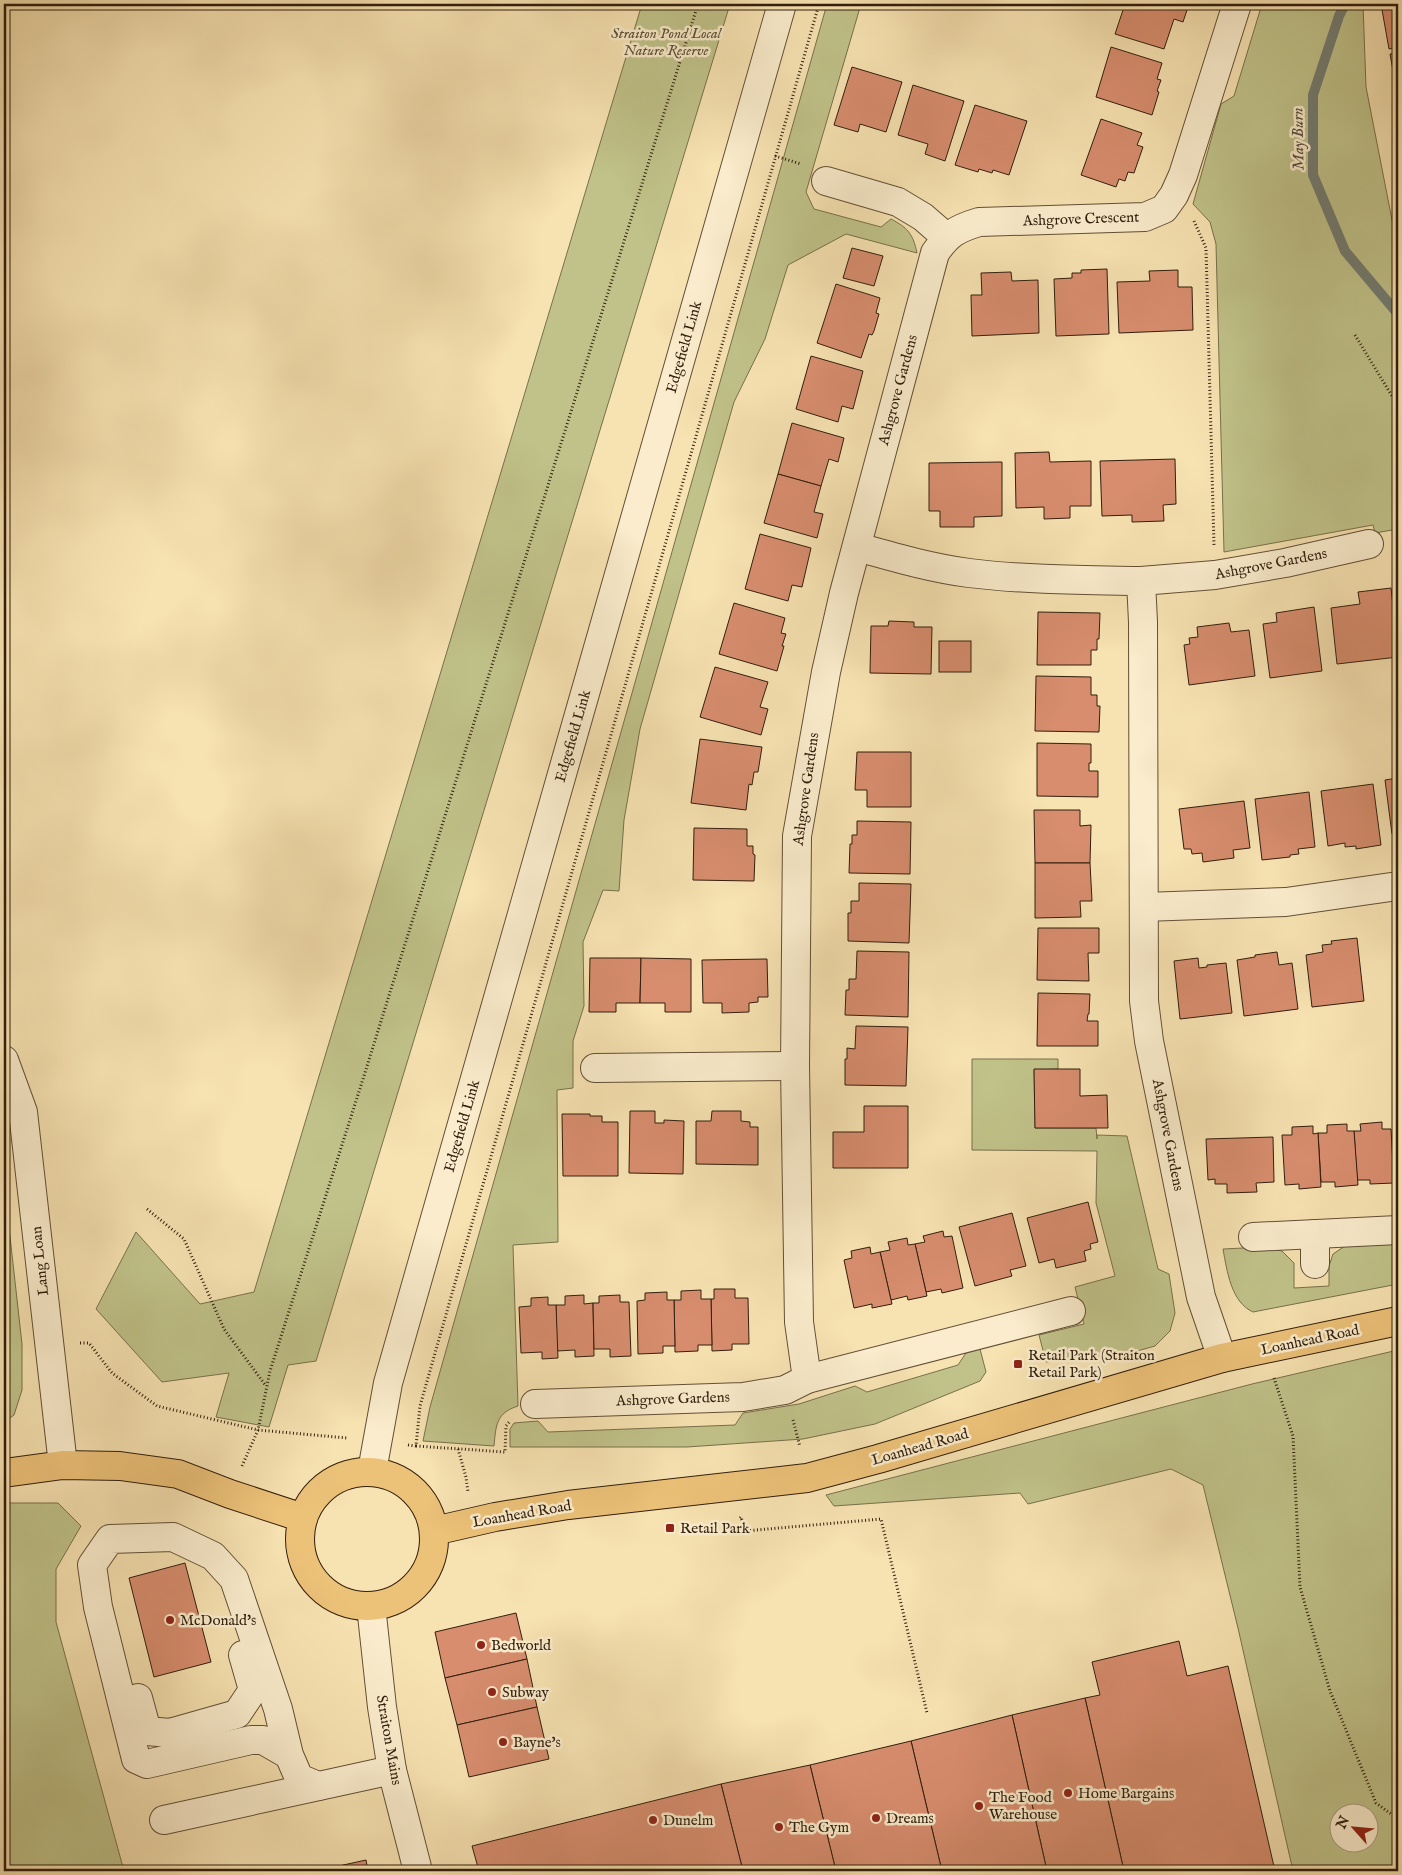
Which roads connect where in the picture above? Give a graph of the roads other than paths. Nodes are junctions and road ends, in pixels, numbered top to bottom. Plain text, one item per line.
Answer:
1 (782, 4) edge
2 (1237, 4) edge
3 (826, 181) dead end
4 (946, 237) junction
5 (1370, 544) dead end
6 (857, 547) junction
7 (1141, 581) junction
8 (1398, 886) edge
9 (1144, 907) junction
10 (4, 1060) edge
11 (795, 1066) junction
12 (595, 1068) dead end
13 (1398, 1230) edge
14 (1315, 1234) junction
15 (1252, 1237) dead end
16 (1315, 1264) dead end
17 (1071, 1311) dead end
18 (1398, 1322) edge
19 (1222, 1358) junction
20 (807, 1379) junction
21 (535, 1404) road end
22 (63, 1465) junction
23 (372, 1471) junction
24 (4, 1473) edge
25 (302, 1518) junction
26 (434, 1531) junction
27 (238, 1589) junction
28 (371, 1606) junction
29 (98, 1607) junction
30 (289, 1755) junction
31 (392, 1770) junction
32 (318, 1786) junction
33 (164, 1820) dead end
34 (418, 1871) edge

1 - 23 street, Edgefield Link
2 - 4 street, Ashgrove Crescent
3 - 4 street
4 - 6 street, Ashgrove Gardens
5 - 7 street, Ashgrove Gardens
6 - 7 street, Ashgrove Gardens
6 - 11 street, Ashgrove Gardens
7 - 9 street, Ashgrove Gardens
8 - 9 street
9 - 19 street, Ashgrove Gardens
10 - 22 street, Lang Loan
11 - 12 street
11 - 20 street, Ashgrove Gardens
13 - 14 street
14 - 15 street
14 - 16 street
17 - 20 street, Ashgrove Gardens
18 - 19 main road, Loanhead Road
19 - 26 main road, Loanhead Road
20 - 21 street, Ashgrove Gardens
22 - 24 main road
22 - 25 main road
23 - 25 main road
23 - 26 main road
25 - 28 main road
26 - 28 main road
27 - 29 street
27 - 29 street
27 - 30 street
28 - 31 street, Straiton Mains
29 - 30 street
30 - 32 street
31 - 32 street
31 - 34 street, Straiton Mains
32 - 33 street

